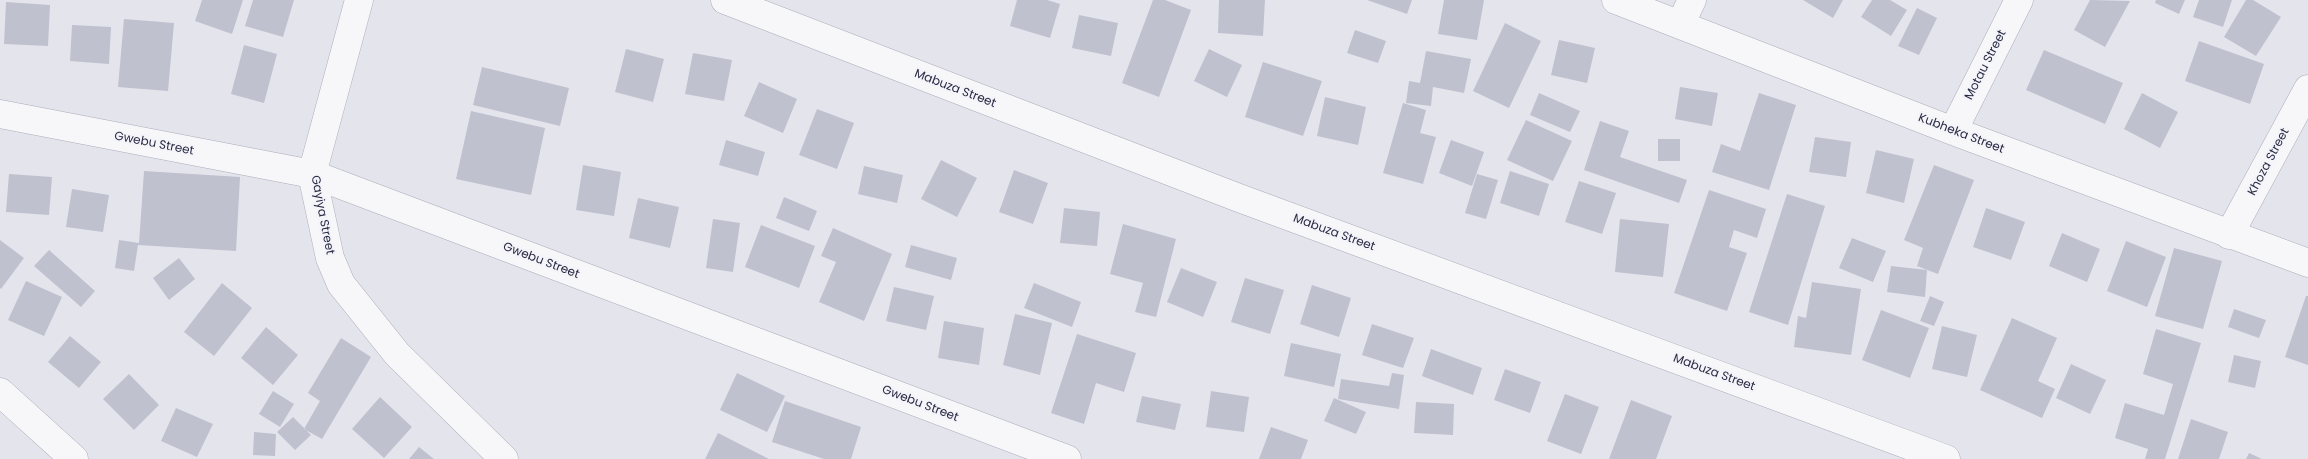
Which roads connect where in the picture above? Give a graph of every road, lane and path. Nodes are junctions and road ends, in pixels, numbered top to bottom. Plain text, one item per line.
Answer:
1 (359, 0) edge
2 (724, 0) edge
3 (1616, 0) edge
4 (1692, 0) edge
5 (2018, 0) edge
6 (1680, 25) junction
7 (2308, 89) edge
8 (0, 114) edge
9 (1953, 131) junction
10 (312, 174) junction
11 (2229, 235) junction
12 (2308, 263) edge
13 (0, 392) edge
14 (1058, 457) edge
15 (74, 459) edge
16 (504, 459) edge
17 (1946, 459) edge

1 - 10 street, Gayiya Street
2 - 17 street, Mabuza Street
3 - 6 street, Kubheka Street
4 - 6 street
5 - 9 street, Motau Street
6 - 9 street, Kubheka Street
7 - 11 street, Khoza Street
8 - 10 street, Gwebu Street
9 - 11 street, Kubheka Street
10 - 14 street, Gwebu Street
10 - 16 street, Gayiya Street
11 - 12 street, Kubheka Street
13 - 15 street

